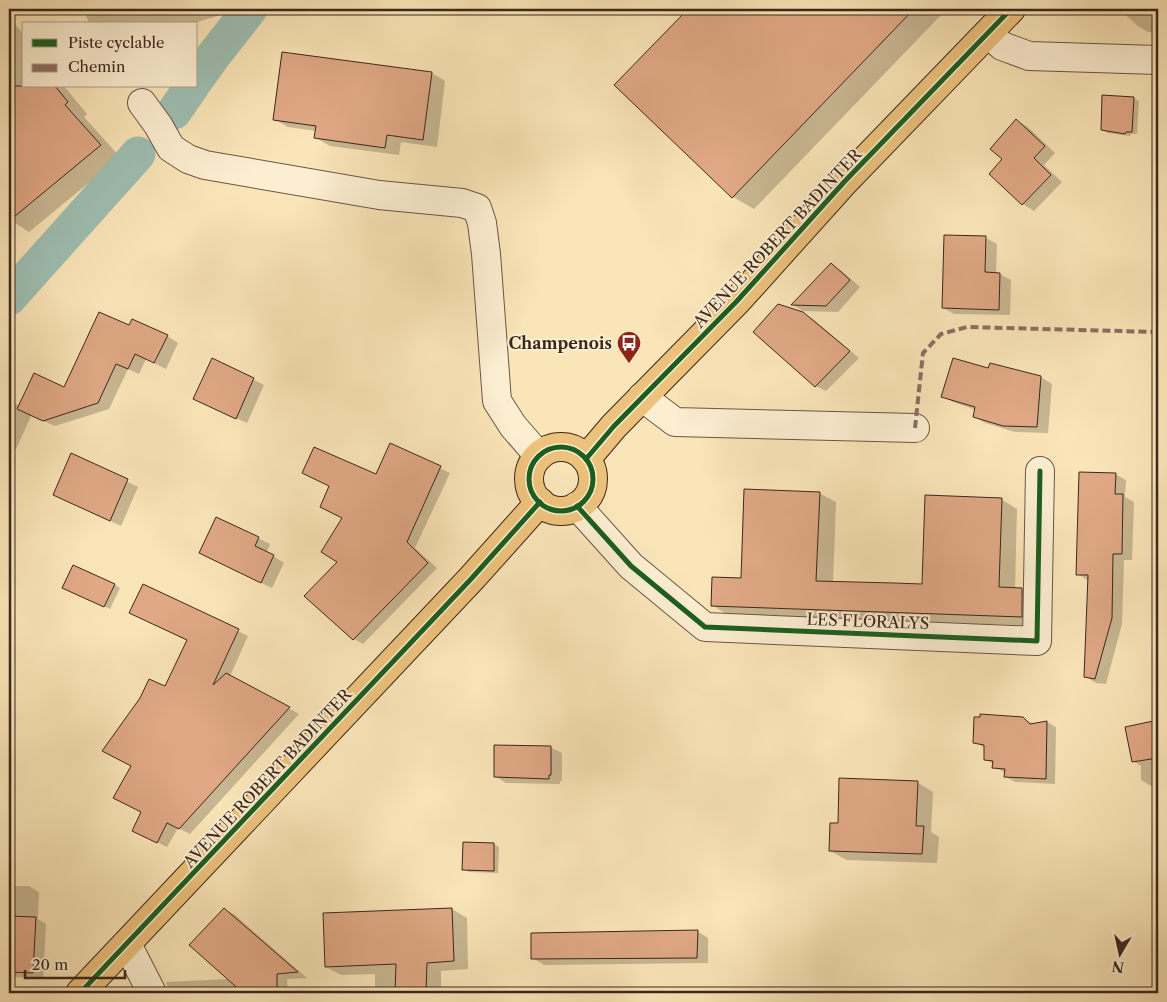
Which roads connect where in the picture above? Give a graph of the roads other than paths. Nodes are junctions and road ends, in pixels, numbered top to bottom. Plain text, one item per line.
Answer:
1 (1010, 9) edge
2 (989, 34) junction
3 (1158, 60) edge
4 (142, 103) dead end
5 (642, 396) junction
6 (915, 428) dead end
7 (539, 456) junction
8 (586, 459) junction
9 (1040, 472) dead end
10 (540, 502) junction
11 (578, 506) junction
12 (127, 944) junction
13 (80, 993) edge
14 (152, 993) edge

1 - 2 main road, AVENUE ROBERT BADINTER
2 - 3 street
2 - 5 main road, AVENUE ROBERT BADINTER
4 - 7 street
5 - 6 street
5 - 8 main road, AVENUE ROBERT BADINTER
7 - 8 main road
7 - 10 main road
8 - 11 main road
9 - 11 street, LES FLORALYS
10 - 11 main road
10 - 12 main road, AVENUE ROBERT BADINTER
12 - 13 main road, AVENUE ROBERT BADINTER
12 - 14 street

